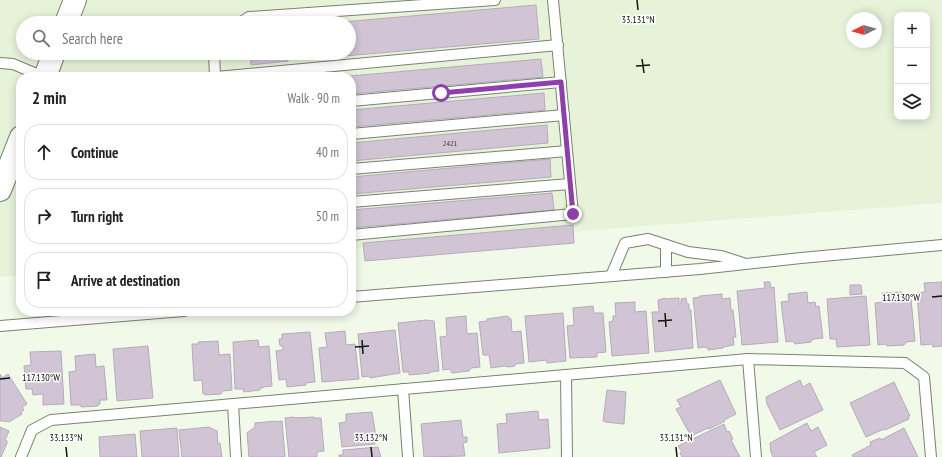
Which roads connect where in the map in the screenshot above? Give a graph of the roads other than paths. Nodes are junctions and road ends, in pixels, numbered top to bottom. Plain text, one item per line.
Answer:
1 (75, 0) edge
2 (495, 0) edge
3 (553, 0) edge
4 (69, 16) edge
5 (263, 16) edge
6 (558, 45) junction
7 (53, 60) edge
8 (214, 60) edge
9 (0, 63) edge
10 (32, 72) edge
11 (47, 72) edge
12 (215, 72) edge
13 (286, 72) edge
14 (561, 82) junction
15 (356, 101) edge
16 (564, 115) junction
17 (356, 134) edge
18 (16, 150) edge
19 (567, 151) junction
20 (356, 169) edge
21 (570, 184) junction
22 (0, 190) edge
23 (356, 202) edge
24 (356, 234) edge
25 (666, 245) junction
26 (942, 245) edge
27 (747, 264) junction
28 (666, 272) junction
29 (611, 276) junction
30 (356, 297) edge
31 (123, 316) edge
32 (0, 326) edge
33 (748, 359) junction
34 (566, 375) junction
35 (403, 390) junction
36 (233, 404) junction
37 (21, 457) edge
38 (236, 457) edge
39 (408, 457) edge
40 (567, 457) edge
41 (756, 457) edge
42 (931, 457) edge

1 - 4 street
2 - 5 lane
3 - 6 lane
6 - 13 lane
6 - 14 lane
7 - 11 street
8 - 12 lane
9 - 10 lane
14 - 15 lane
14 - 16 lane
16 - 17 lane
16 - 19 lane
18 - 22 street
19 - 20 lane
19 - 21 lane
21 - 23 lane
21 - 24 lane
25 - 27 lane
25 - 28 lane
25 - 29 lane
26 - 27 lane
27 - 28 lane
28 - 29 lane
29 - 30 lane
31 - 32 lane
33 - 34 lane
33 - 41 lane
33 - 42 lane
34 - 35 lane
34 - 40 lane
35 - 36 lane
35 - 39 lane
36 - 37 lane
36 - 38 lane

